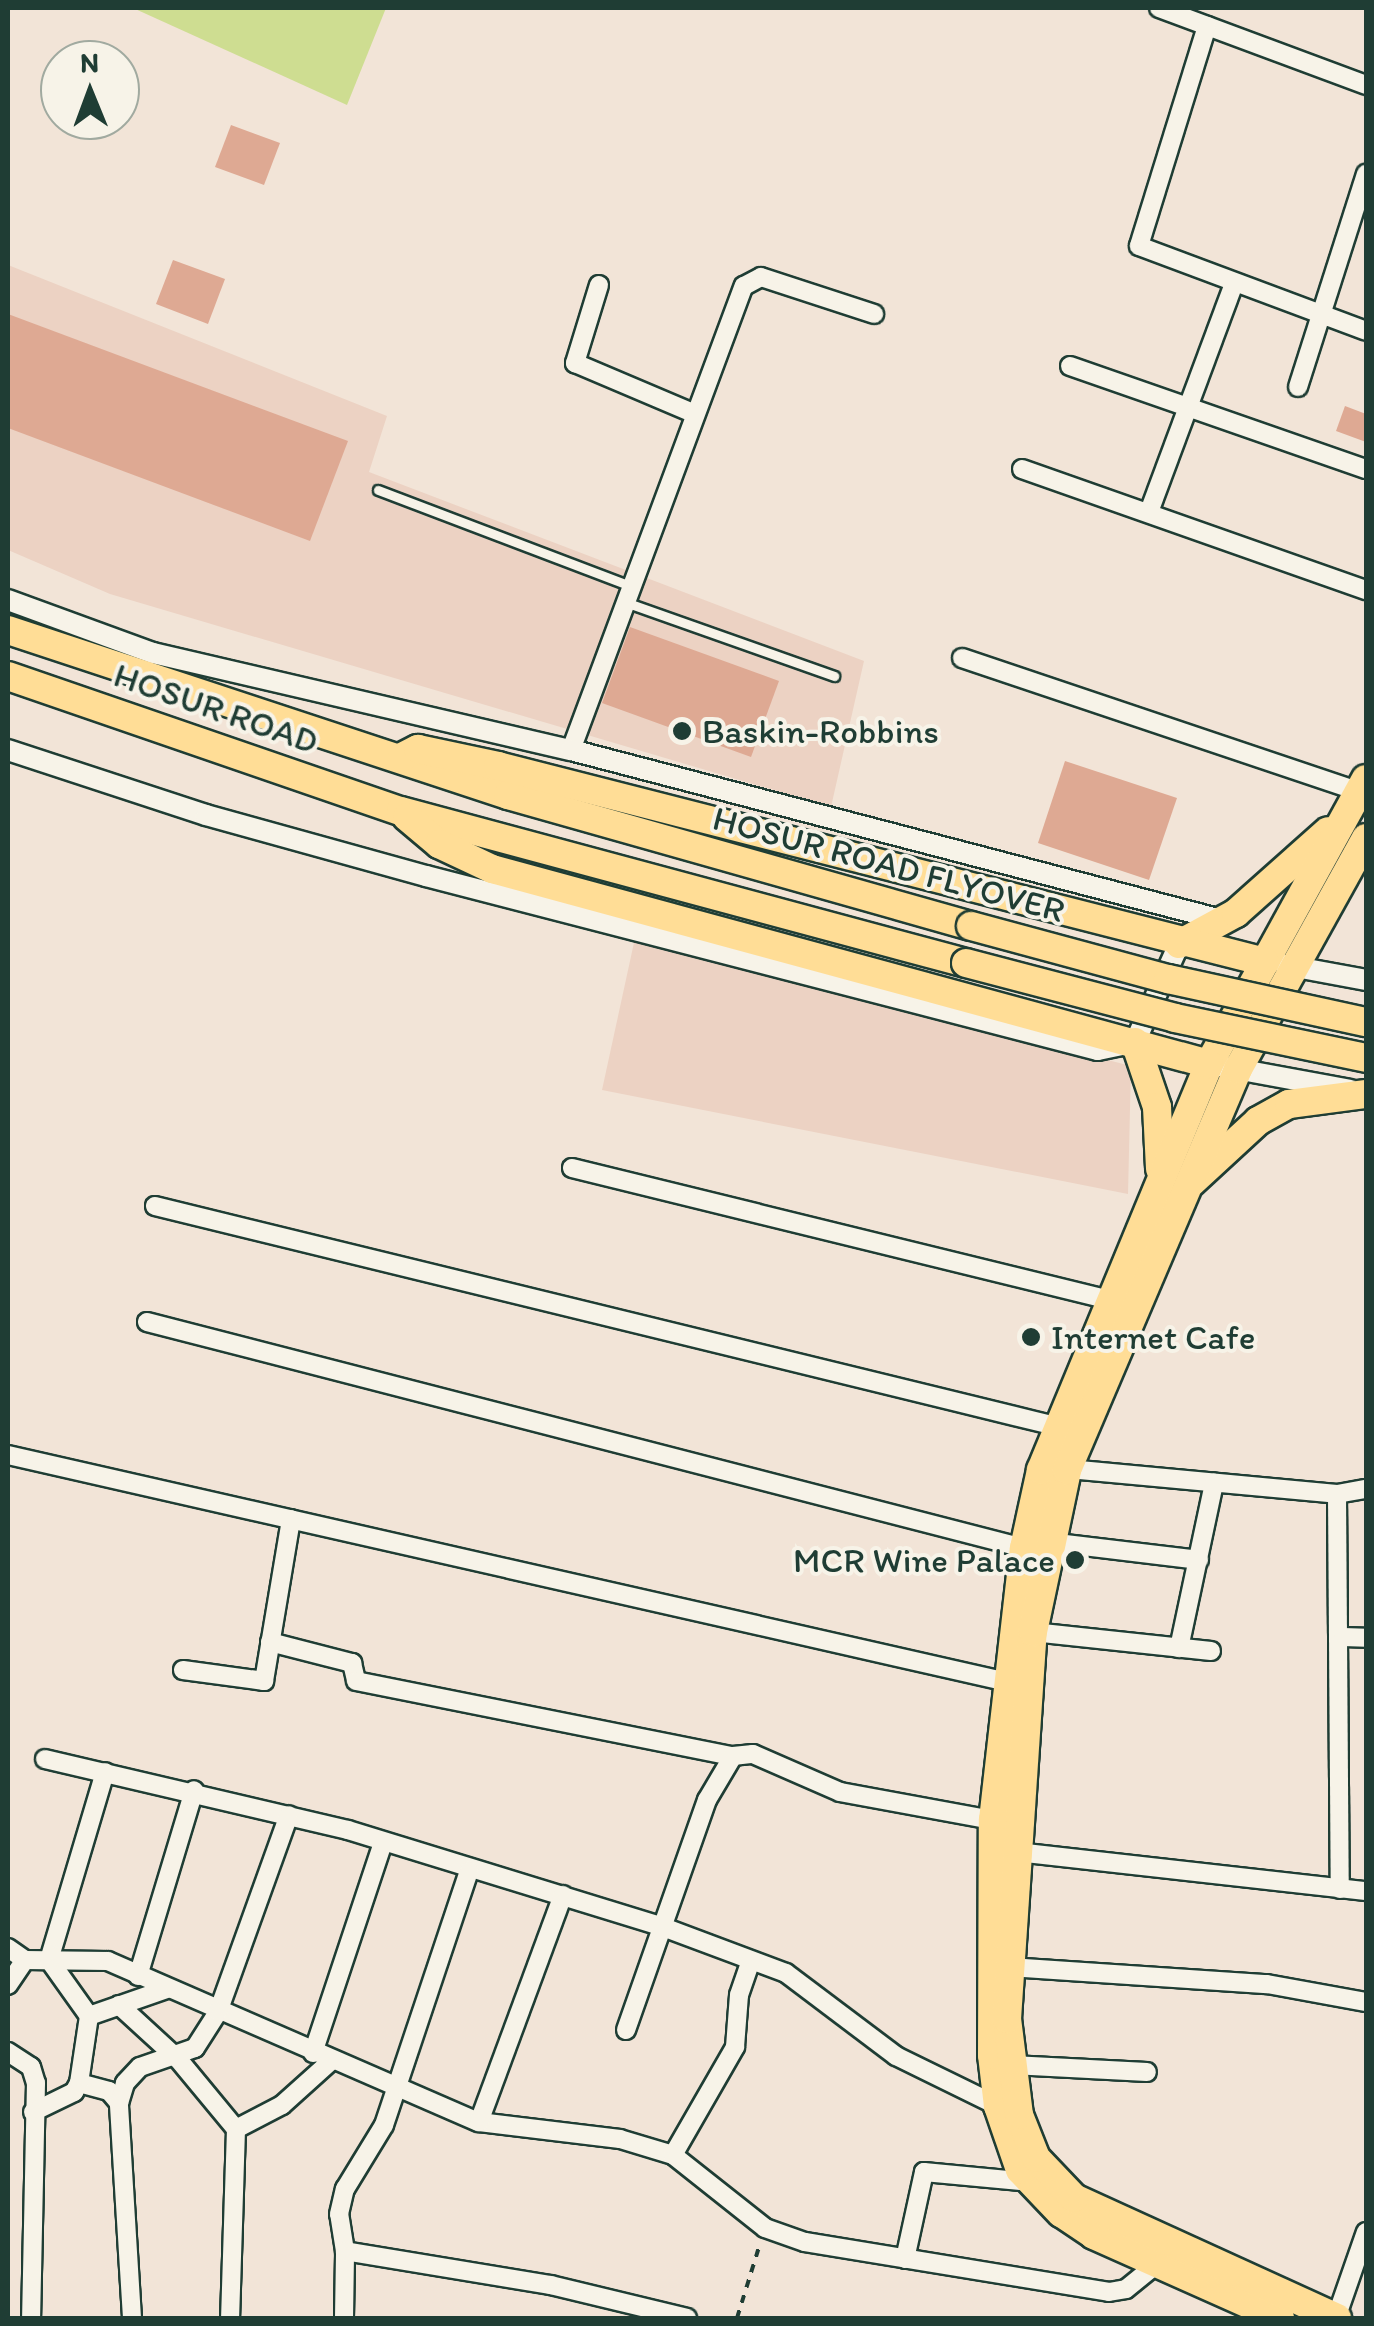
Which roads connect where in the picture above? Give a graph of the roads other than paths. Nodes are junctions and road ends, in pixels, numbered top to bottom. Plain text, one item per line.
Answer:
1 (1160, 8) edge
2 (1186, 12) edge
3 (1207, 26) junction
4 (1366, 85) edge
5 (1366, 174) edge
6 (1234, 284) junction
7 (598, 285) dead end
8 (874, 314) dead end
9 (1321, 314) junction
10 (1366, 331) edge
11 (1070, 366) dead end
12 (1298, 386) dead end
13 (1185, 405) junction
14 (695, 414) junction
15 (1022, 469) dead end
16 (1366, 470) edge
17 (378, 490) dead end
18 (1148, 512) junction
19 (1366, 590) edge
20 (628, 594) junction
21 (8, 600) edge
22 (8, 630) edge
23 (962, 658) dead end
24 (8, 676) edge
25 (834, 676) dead end
26 (8, 750) edge
27 (570, 750) junction
28 (397, 760) junction
29 (1360, 792) edge
30 (400, 812) junction
31 (1366, 838) edge
32 (1071, 886) junction
33 (1065, 914) junction
34 (1225, 920) junction
35 (1180, 944) junction
36 (1265, 962) junction
37 (1298, 967) junction
38 (1366, 980) edge
39 (1366, 1022) edge
40 (1135, 1042) junction
41 (1366, 1058) edge
42 (1209, 1064) junction
43 (1238, 1069) junction
44 (1366, 1094) edge
45 (572, 1168) dead end
46 (1172, 1185) junction
47 (155, 1206) dead end
48 (1114, 1302) junction
49 (146, 1322) dead end
50 (1070, 1429) junction
51 (8, 1455) edge
52 (1055, 1467) junction
53 (1214, 1483) junction
54 (1366, 1489) edge
55 (1338, 1494) junction
56 (291, 1519) junction
57 (1036, 1545) junction
58 (1199, 1560) junction
59 (1033, 1632) junction
60 (1343, 1637) junction
61 (1366, 1638) edge
62 (270, 1642) junction
63 (1179, 1648) junction
64 (1211, 1651) dead end
65 (183, 1670) dead end
66 (1018, 1684) junction
67 (732, 1756) junction
68 (45, 1758) dead end
69 (105, 1772) junction
70 (194, 1790) junction
71 (290, 1814) junction
72 (993, 1820) junction
73 (383, 1842) junction
74 (1005, 1851) junction
75 (469, 1871) junction
76 (1340, 1889) junction
77 (1366, 1891) edge
78 (563, 1895) junction
79 (663, 1927) junction
80 (8, 1948) edge
81 (25, 1960) junction
82 (49, 1960) junction
83 (751, 1961) junction
84 (1009, 1967) junction
85 (138, 1976) junction
86 (8, 1985) edge
87 (166, 1989) junction
88 (1366, 2002) edge
89 (119, 2005) junction
90 (218, 2012) junction
91 (89, 2016) junction
92 (626, 2030) dead end
93 (8, 2052) edge
94 (322, 2057) junction
95 (178, 2059) junction
96 (1012, 2065) junction
97 (1147, 2072) dead end
98 (79, 2083) junction
99 (395, 2089) junction
100 (120, 2102) junction
101 (998, 2106) junction
102 (33, 2112) junction
103 (478, 2122) junction
104 (236, 2129) junction
105 (673, 2155) junction
106 (1029, 2182) junction
107 (1366, 2232) edge
108 (344, 2251) junction
109 (905, 2259) junction
110 (1156, 2264) junction
111 (1238, 2298) edge
112 (31, 2318) edge
113 (132, 2318) edge
114 (230, 2318) edge
115 (344, 2318) edge
116 (687, 2318) edge
117 (1280, 2318) edge
118 (1336, 2318) edge

1 - 2 street
2 - 3 street
3 - 4 street
3 - 6 street
5 - 9 street
6 - 9 street
6 - 13 street
7 - 14 street
8 - 14 street
9 - 10 street
9 - 12 street
11 - 13 street
13 - 16 street
13 - 18 street
14 - 20 street
15 - 18 street
17 - 20 lane
18 - 19 street
20 - 25 lane
20 - 27 street
21 - 27 street
22 - 28 main road, HOSUR ROAD
23 - 29 street
24 - 30 main road, HOSUR ROAD
26 - 40 street
27 - 32 street
28 - 33 main road
28 - 39 main road, HOSUR ROAD FLYOVER, bridge
29 - 34 main road
29 - 36 main road
30 - 40 main road
30 - 41 main road, bridge
31 - 37 main road
32 - 33 main road
32 - 34 street
33 - 35 main road
34 - 35 main road
35 - 36 main road
35 - 40 street
36 - 37 street
36 - 42 main road
37 - 38 street
37 - 43 main road
40 - 42 main road
40 - 46 main road
42 - 43 street
42 - 46 main road
43 - 44 street
43 - 46 main road
44 - 46 main road
45 - 48 street
46 - 48 main road
46 - 50 main road
47 - 50 street
48 - 50 main road
49 - 57 street
50 - 52 main road
51 - 56 street
52 - 53 street
52 - 57 main road
53 - 55 street
53 - 58 street
54 - 55 street
55 - 60 street
56 - 62 street
56 - 66 street
57 - 58 street
57 - 59 main road
57 - 66 main road
58 - 63 street
59 - 63 street
59 - 66 main road
60 - 61 street
60 - 76 street
62 - 65 street
62 - 67 street
63 - 64 street
66 - 72 main road
66 - 74 main road
67 - 72 street
67 - 79 street
68 - 69 street
69 - 70 street
69 - 82 street
70 - 71 street
70 - 85 street
71 - 73 street
71 - 90 street
72 - 74 main road
73 - 75 street
73 - 94 street
74 - 76 street
74 - 84 main road
74 - 101 main road
75 - 78 street
75 - 99 street
76 - 77 street
78 - 79 street
78 - 103 street
79 - 83 street
79 - 92 street
80 - 81 street
81 - 82 street
81 - 86 street
82 - 85 street
82 - 91 street
83 - 101 street
83 - 105 street
84 - 88 street
84 - 96 main road
85 - 87 street
87 - 89 street
87 - 90 street
89 - 91 street
89 - 95 street
90 - 94 street
90 - 95 street
91 - 98 street
93 - 102 street
94 - 99 street
94 - 104 street
95 - 100 street
95 - 104 street
96 - 97 street
96 - 111 main road
98 - 100 street
98 - 102 street
99 - 103 street
99 - 108 street
100 - 113 street
101 - 106 main road
102 - 112 street
103 - 105 street
104 - 114 street
105 - 109 street
106 - 109 street
106 - 110 main road
107 - 118 street
108 - 115 street
108 - 116 street
109 - 110 street
110 - 111 main road
111 - 117 main road
111 - 118 main road

